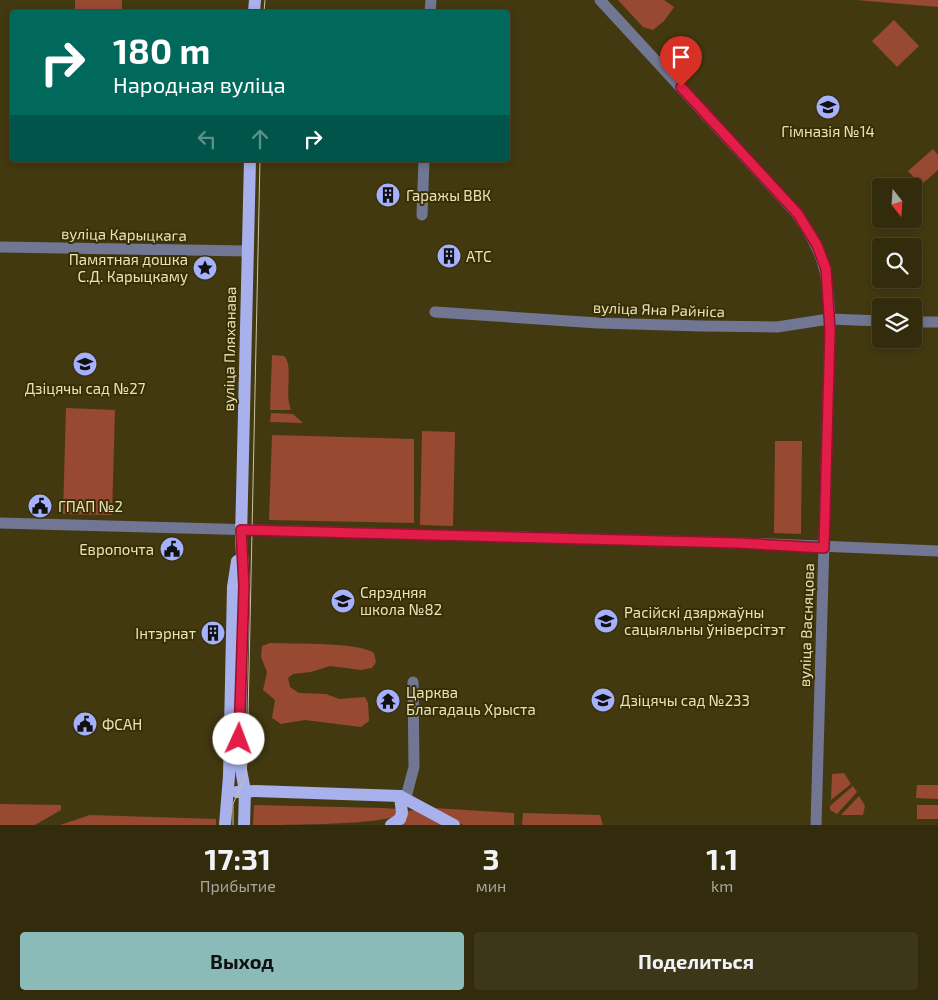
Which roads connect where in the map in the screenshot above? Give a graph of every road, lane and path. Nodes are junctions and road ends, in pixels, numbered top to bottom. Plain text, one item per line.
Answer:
1 (600, 0) edge
2 (250, 162) edge
3 (424, 162) edge
4 (422, 215) dead end
5 (0, 247) edge
6 (248, 251) junction
7 (435, 312) dead end
8 (830, 319) junction
9 (872, 321) edge
10 (922, 322) edge
11 (938, 322) edge
12 (0, 523) edge
13 (241, 534) junction
14 (824, 548) junction
15 (938, 551) edge
16 (413, 682) dead end
17 (245, 791) junction
18 (403, 796) junction
19 (226, 798) junction
20 (225, 825) edge
21 (244, 825) edge
22 (391, 825) edge
23 (454, 825) edge
24 (816, 825) edge

1 - 8 street, вуліца Васняцова
2 - 6 main road, вуліца Пляханава
3 - 4 street
5 - 6 street, вуліца Карыцкага
6 - 13 main road, вуліца Пляханава
7 - 8 street, вуліца Яна Райніса
8 - 9 street, вуліца Яна Райніса
8 - 14 street, вуліца Васняцова
10 - 11 street
12 - 13 street
13 - 14 street
13 - 17 main road, вуліца Пляханава
13 - 19 main road, вуліца Пляханава
14 - 15 street
14 - 24 street, вуліца Васняцова
16 - 18 street
17 - 18 main road
17 - 19 main road
17 - 21 main road, вуліца Пляханава
18 - 22 main road
18 - 23 main road
19 - 20 main road, вуліца Пляханава

